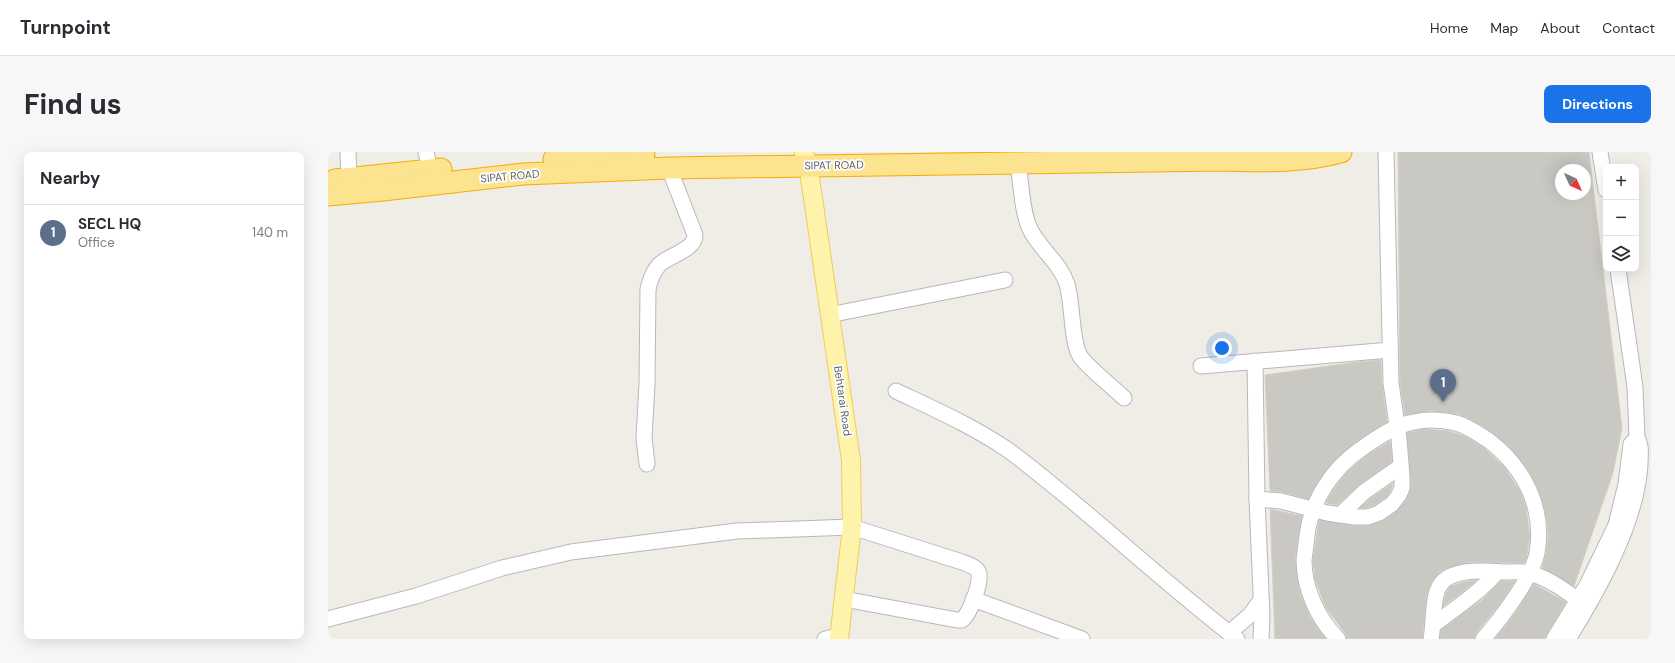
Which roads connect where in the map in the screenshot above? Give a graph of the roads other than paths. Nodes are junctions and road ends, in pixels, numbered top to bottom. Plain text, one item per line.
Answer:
1 (348, 152) edge
2 (887, 152) edge
3 (1341, 152) edge
4 (1386, 152) edge
5 (1600, 152) edge
6 (805, 157) edge
7 (428, 161) edge
8 (1018, 163) junction
9 (669, 168) junction
10 (1603, 171) edge
11 (349, 178) junction
12 (328, 180) edge
13 (328, 195) edge
14 (1618, 272) edge
15 (1005, 280) dead end
16 (829, 315) junction
17 (1390, 350) junction
18 (1255, 361) junction
19 (1201, 366) dead end
20 (896, 391) dead end
21 (1124, 398) dead end
22 (1397, 426) junction
23 (647, 464) dead end
24 (1401, 466) junction
25 (1257, 499) junction
26 (1313, 509) junction
27 (1340, 515) junction
28 (852, 527) junction
29 (1497, 572) junction
30 (1529, 572) junction
31 (844, 599) junction
32 (974, 599) junction
33 (1261, 600) junction
34 (1583, 603) junction
35 (328, 619) edge
36 (1432, 632) edge
37 (1233, 636) edge
38 (834, 638) edge
39 (1082, 639) edge
40 (1262, 639) edge
41 (1338, 639) edge
42 (1483, 639) edge
43 (1554, 639) edge
44 (1568, 639) edge

1 - 11 street
2 - 6 highway, SIPAT ROAD
3 - 8 highway, SIPAT ROAD
4 - 17 street
5 - 10 street
6 - 7 highway, SIPAT ROAD
6 - 8 highway, SIPAT ROAD
6 - 9 highway, SIPAT ROAD
6 - 16 main road, Behtarai Road
7 - 11 highway, SIPAT ROAD
8 - 21 street
9 - 13 highway, SIPAT ROAD
9 - 23 street
11 - 12 highway, SIPAT ROAD
14 - 34 street
15 - 16 street
16 - 28 main road, Behtarai Road
17 - 18 street
17 - 22 street
18 - 19 street
18 - 25 street
20 - 37 street
22 - 24 street
22 - 26 street
22 - 30 street
24 - 27 street
24 - 27 street
25 - 26 street
25 - 33 street
26 - 27 street
26 - 41 street
28 - 31 main road, Behtarai Road
28 - 32 street
28 - 35 street
29 - 30 street
29 - 36 street
29 - 36 street
30 - 34 street
30 - 42 street
31 - 32 street
31 - 38 main road, Behtarai Road
32 - 39 street
33 - 37 street
33 - 40 street
34 - 43 street
34 - 44 street

